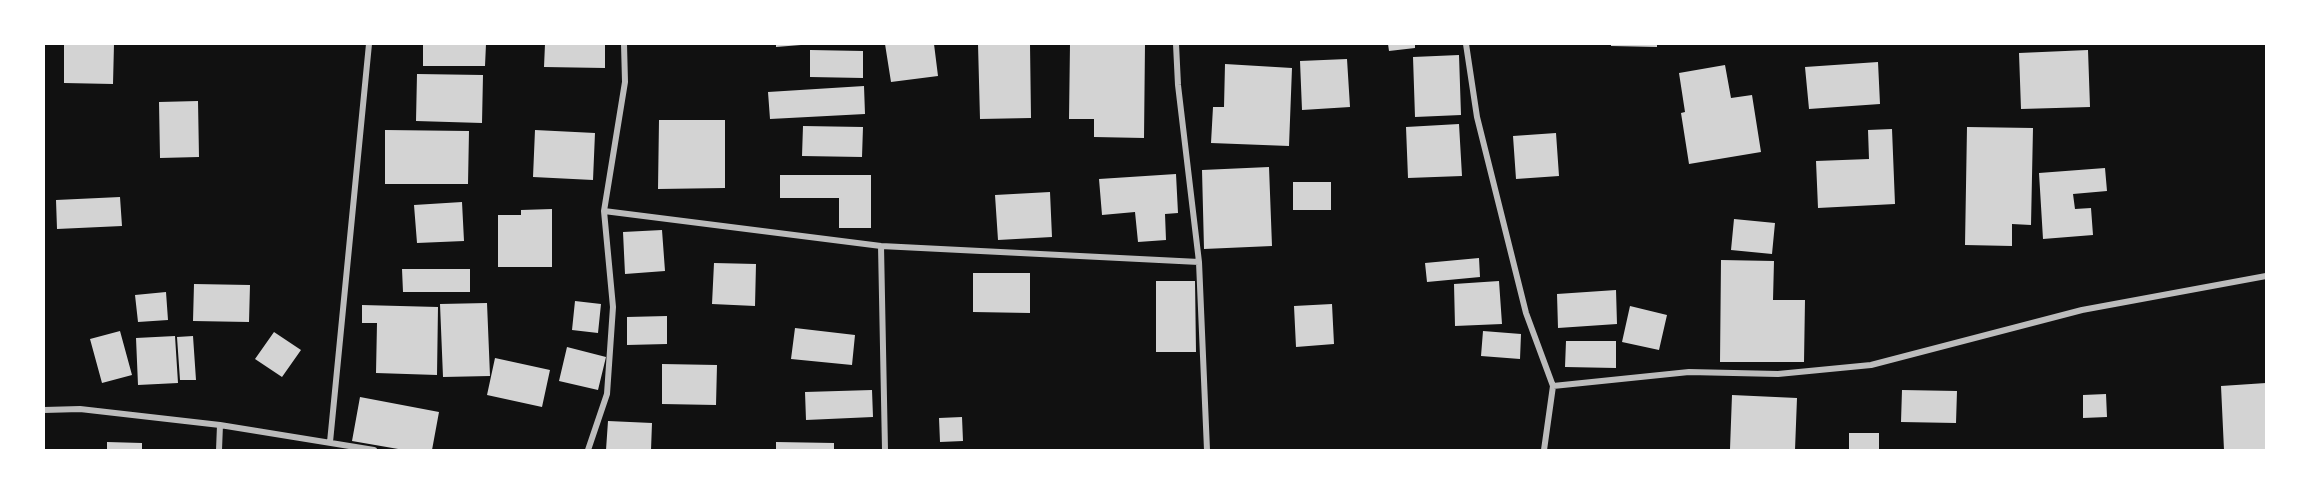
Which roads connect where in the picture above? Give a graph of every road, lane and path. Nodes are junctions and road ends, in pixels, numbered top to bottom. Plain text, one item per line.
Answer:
1 (369, 44) edge
2 (624, 44) edge
3 (1176, 44) edge
4 (1466, 44) edge
5 (604, 211) junction
6 (881, 246) junction
7 (1199, 262) junction
8 (2266, 276) edge
9 (1553, 386) junction
10 (44, 410) edge
11 (220, 425) junction
12 (330, 442) junction
13 (219, 450) edge
14 (374, 450) edge
15 (588, 450) edge
16 (885, 450) edge
17 (1207, 450) edge
18 (1544, 450) edge

1 - 12 street
2 - 5 street
3 - 7 street
4 - 9 street
5 - 6 street
5 - 15 street
6 - 7 street
6 - 16 street
7 - 17 street
8 - 9 street
9 - 18 street
10 - 11 street
11 - 12 street
11 - 13 street
12 - 14 street

